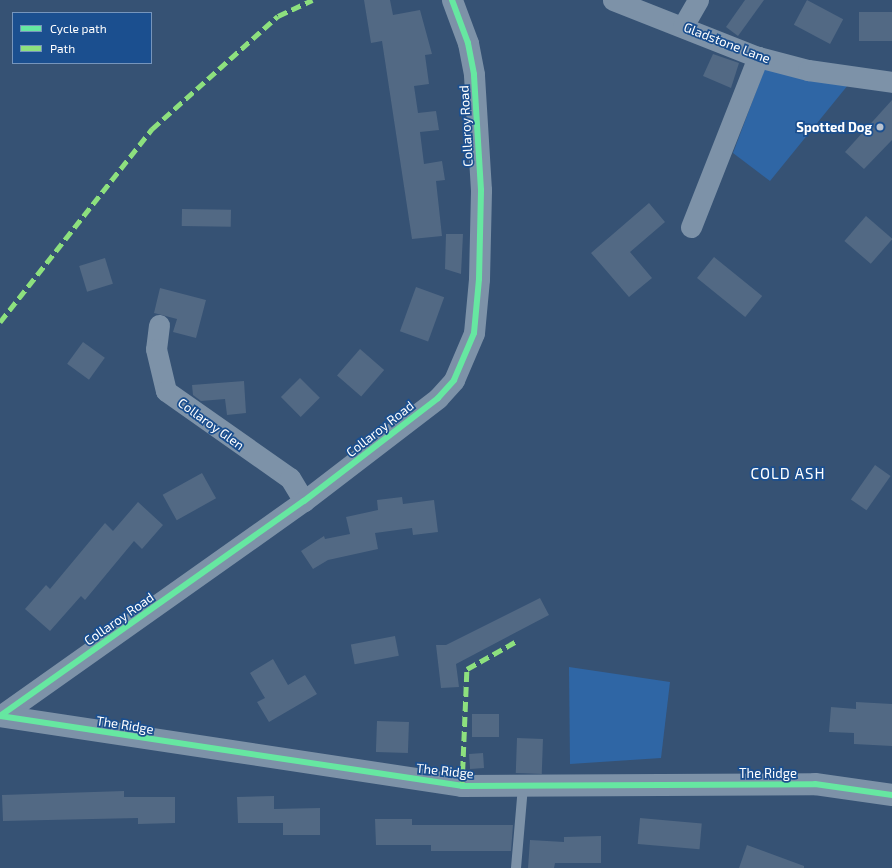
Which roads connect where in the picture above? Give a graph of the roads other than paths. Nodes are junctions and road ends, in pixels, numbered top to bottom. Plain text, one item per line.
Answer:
1 (452, 0) edge
2 (613, 0) edge
3 (698, 0) edge
4 (683, 26) junction
5 (758, 57) junction
6 (892, 82) edge
7 (691, 227) dead end
8 (159, 325) dead end
9 (304, 501) junction
10 (0, 716) edge
11 (523, 786) junction
12 (892, 795) edge
13 (516, 868) edge

1 - 9 street, Collaroy Road
2 - 4 street, Gladstone Lane
3 - 4 street
4 - 5 street, Gladstone Lane
5 - 6 street, Gladstone Lane
5 - 7 street
8 - 9 street, Collaroy Glen
9 - 10 street, Collaroy Road
10 - 11 street, The Ridge
11 - 12 street, The Ridge
11 - 13 lane

